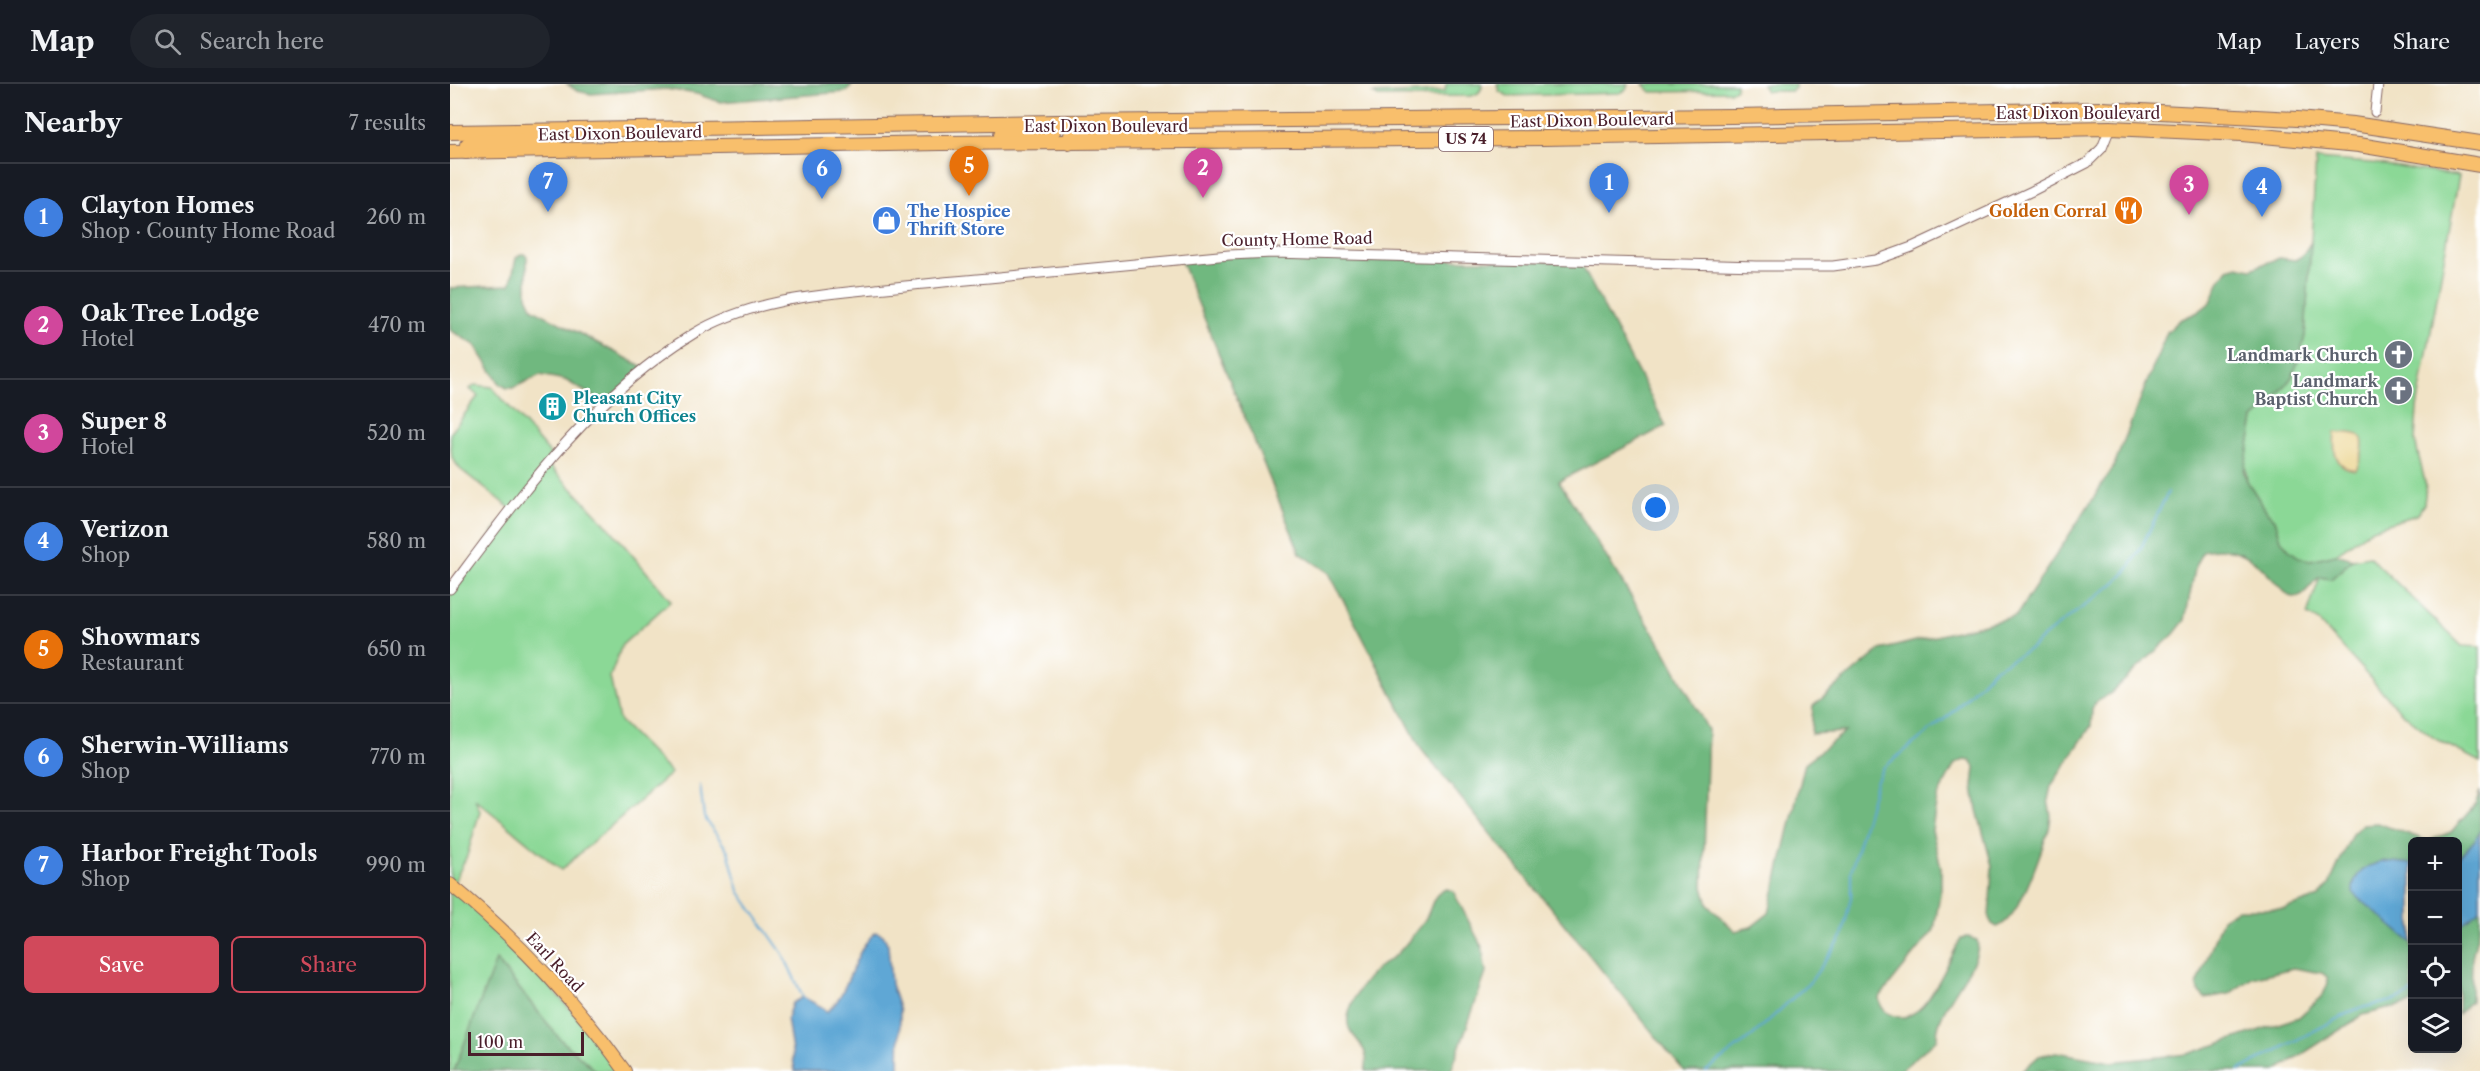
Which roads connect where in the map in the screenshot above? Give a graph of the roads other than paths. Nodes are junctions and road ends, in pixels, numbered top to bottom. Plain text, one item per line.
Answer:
1 (2378, 84) edge
2 (2102, 109) junction
3 (2375, 112) dead end
4 (2219, 114) junction
5 (1058, 122) junction
6 (1192, 122) junction
7 (2110, 128) junction
8 (572, 130) junction
9 (1953, 130) junction
10 (452, 135) edge
11 (940, 143) junction
12 (1069, 143) junction
13 (2480, 143) edge
14 (450, 152) edge
15 (466, 152) junction
16 (2480, 165) edge
17 (450, 589) edge
18 (450, 885) edge
19 (625, 1071) edge

1 - 3 street
2 - 4 highway, East Dixon Boulevard / US 74
2 - 6 highway, East Dixon Boulevard / US 74
2 - 9 highway
4 - 7 highway
4 - 13 highway, East Dixon Boulevard / US 74
5 - 6 highway, East Dixon Boulevard / US 74
5 - 8 highway, East Dixon Boulevard / US 74
5 - 11 highway
6 - 12 highway
7 - 9 highway, East Dixon Boulevard / US 74
7 - 16 highway, East Dixon Boulevard / US 74
7 - 17 street, County Home Road
8 - 10 highway, East Dixon Boulevard / US 74
8 - 15 highway
9 - 12 highway, East Dixon Boulevard / US 74
11 - 12 highway, East Dixon Boulevard / US 74
11 - 15 highway, East Dixon Boulevard / US 74
14 - 15 highway, East Dixon Boulevard / US 74
18 - 19 main road, Earl Road

